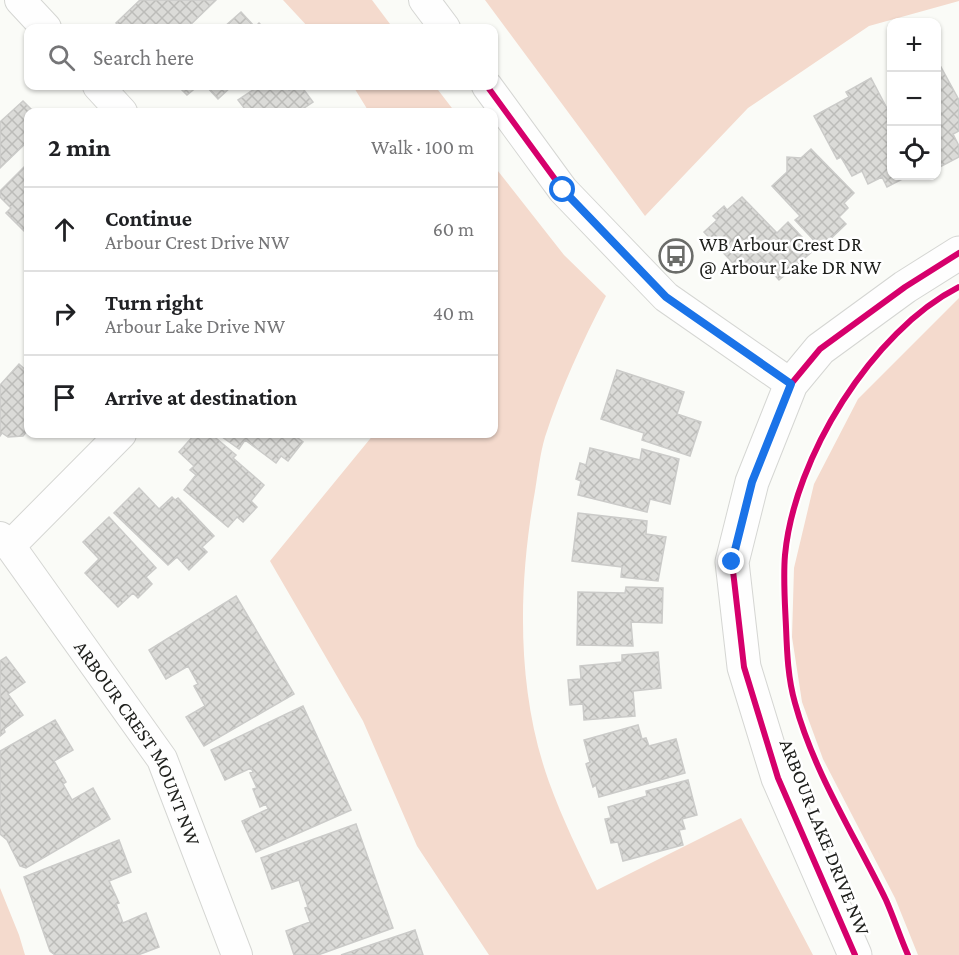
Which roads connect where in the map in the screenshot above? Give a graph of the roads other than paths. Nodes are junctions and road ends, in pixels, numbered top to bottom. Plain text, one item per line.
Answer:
1 (20, 0) edge
2 (423, 0) edge
3 (42, 24) edge
4 (442, 24) edge
5 (102, 90) edge
6 (490, 90) edge
7 (118, 108) edge
8 (959, 253) edge
9 (791, 384) junction
10 (118, 438) edge
11 (5, 541) edge
12 (237, 955) edge
13 (855, 955) edge

1 - 3 street
2 - 4 street
5 - 7 street
6 - 9 street
8 - 9 street, ARBOUR LAKE DRIVE NW
9 - 13 street, ARBOUR LAKE DRIVE NW
10 - 11 street
11 - 12 street, ARBOUR CREST MOUNT NW

